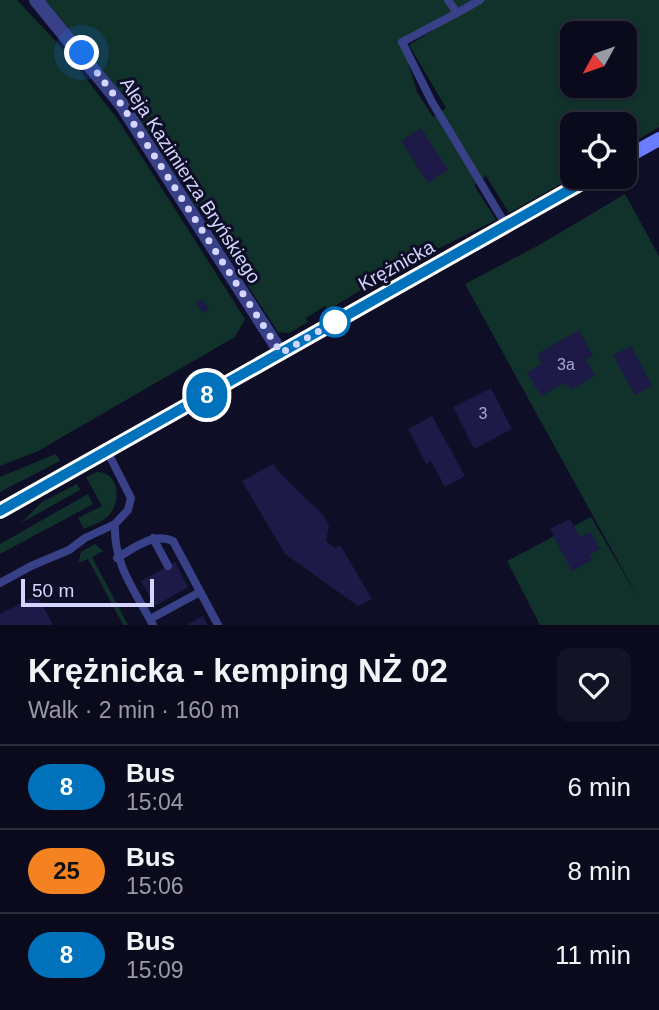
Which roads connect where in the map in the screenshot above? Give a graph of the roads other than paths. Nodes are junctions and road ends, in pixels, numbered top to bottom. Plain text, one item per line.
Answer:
1 (36, 0) edge
2 (448, 0) edge
3 (480, 0) edge
4 (457, 13) junction
5 (659, 139) edge
6 (637, 151) edge
7 (570, 189) edge
8 (506, 225) junction
9 (281, 353) junction
10 (107, 451) junction
11 (0, 512) edge
12 (115, 524) junction
13 (153, 538) junction
14 (117, 558) junction
15 (168, 566) dead end
16 (0, 583) edge
17 (181, 591) dead end
18 (200, 592) junction
19 (186, 600) junction
20 (152, 622) edge
21 (218, 625) edge

1 - 9 street, Aleja Kazimierza Bryńskiego
2 - 4 lane
3 - 4 lane
4 - 8 lane
5 - 6 street
7 - 8 street, Krężnicka
8 - 9 street, Krężnicka
9 - 10 street, Krężnicka
10 - 11 street, Krężnicka
10 - 12 lane
12 - 14 lane
12 - 16 lane
13 - 14 lane
13 - 15 lane
13 - 18 lane
14 - 20 lane
17 - 19 lane
18 - 19 lane
18 - 21 lane
19 - 20 lane

